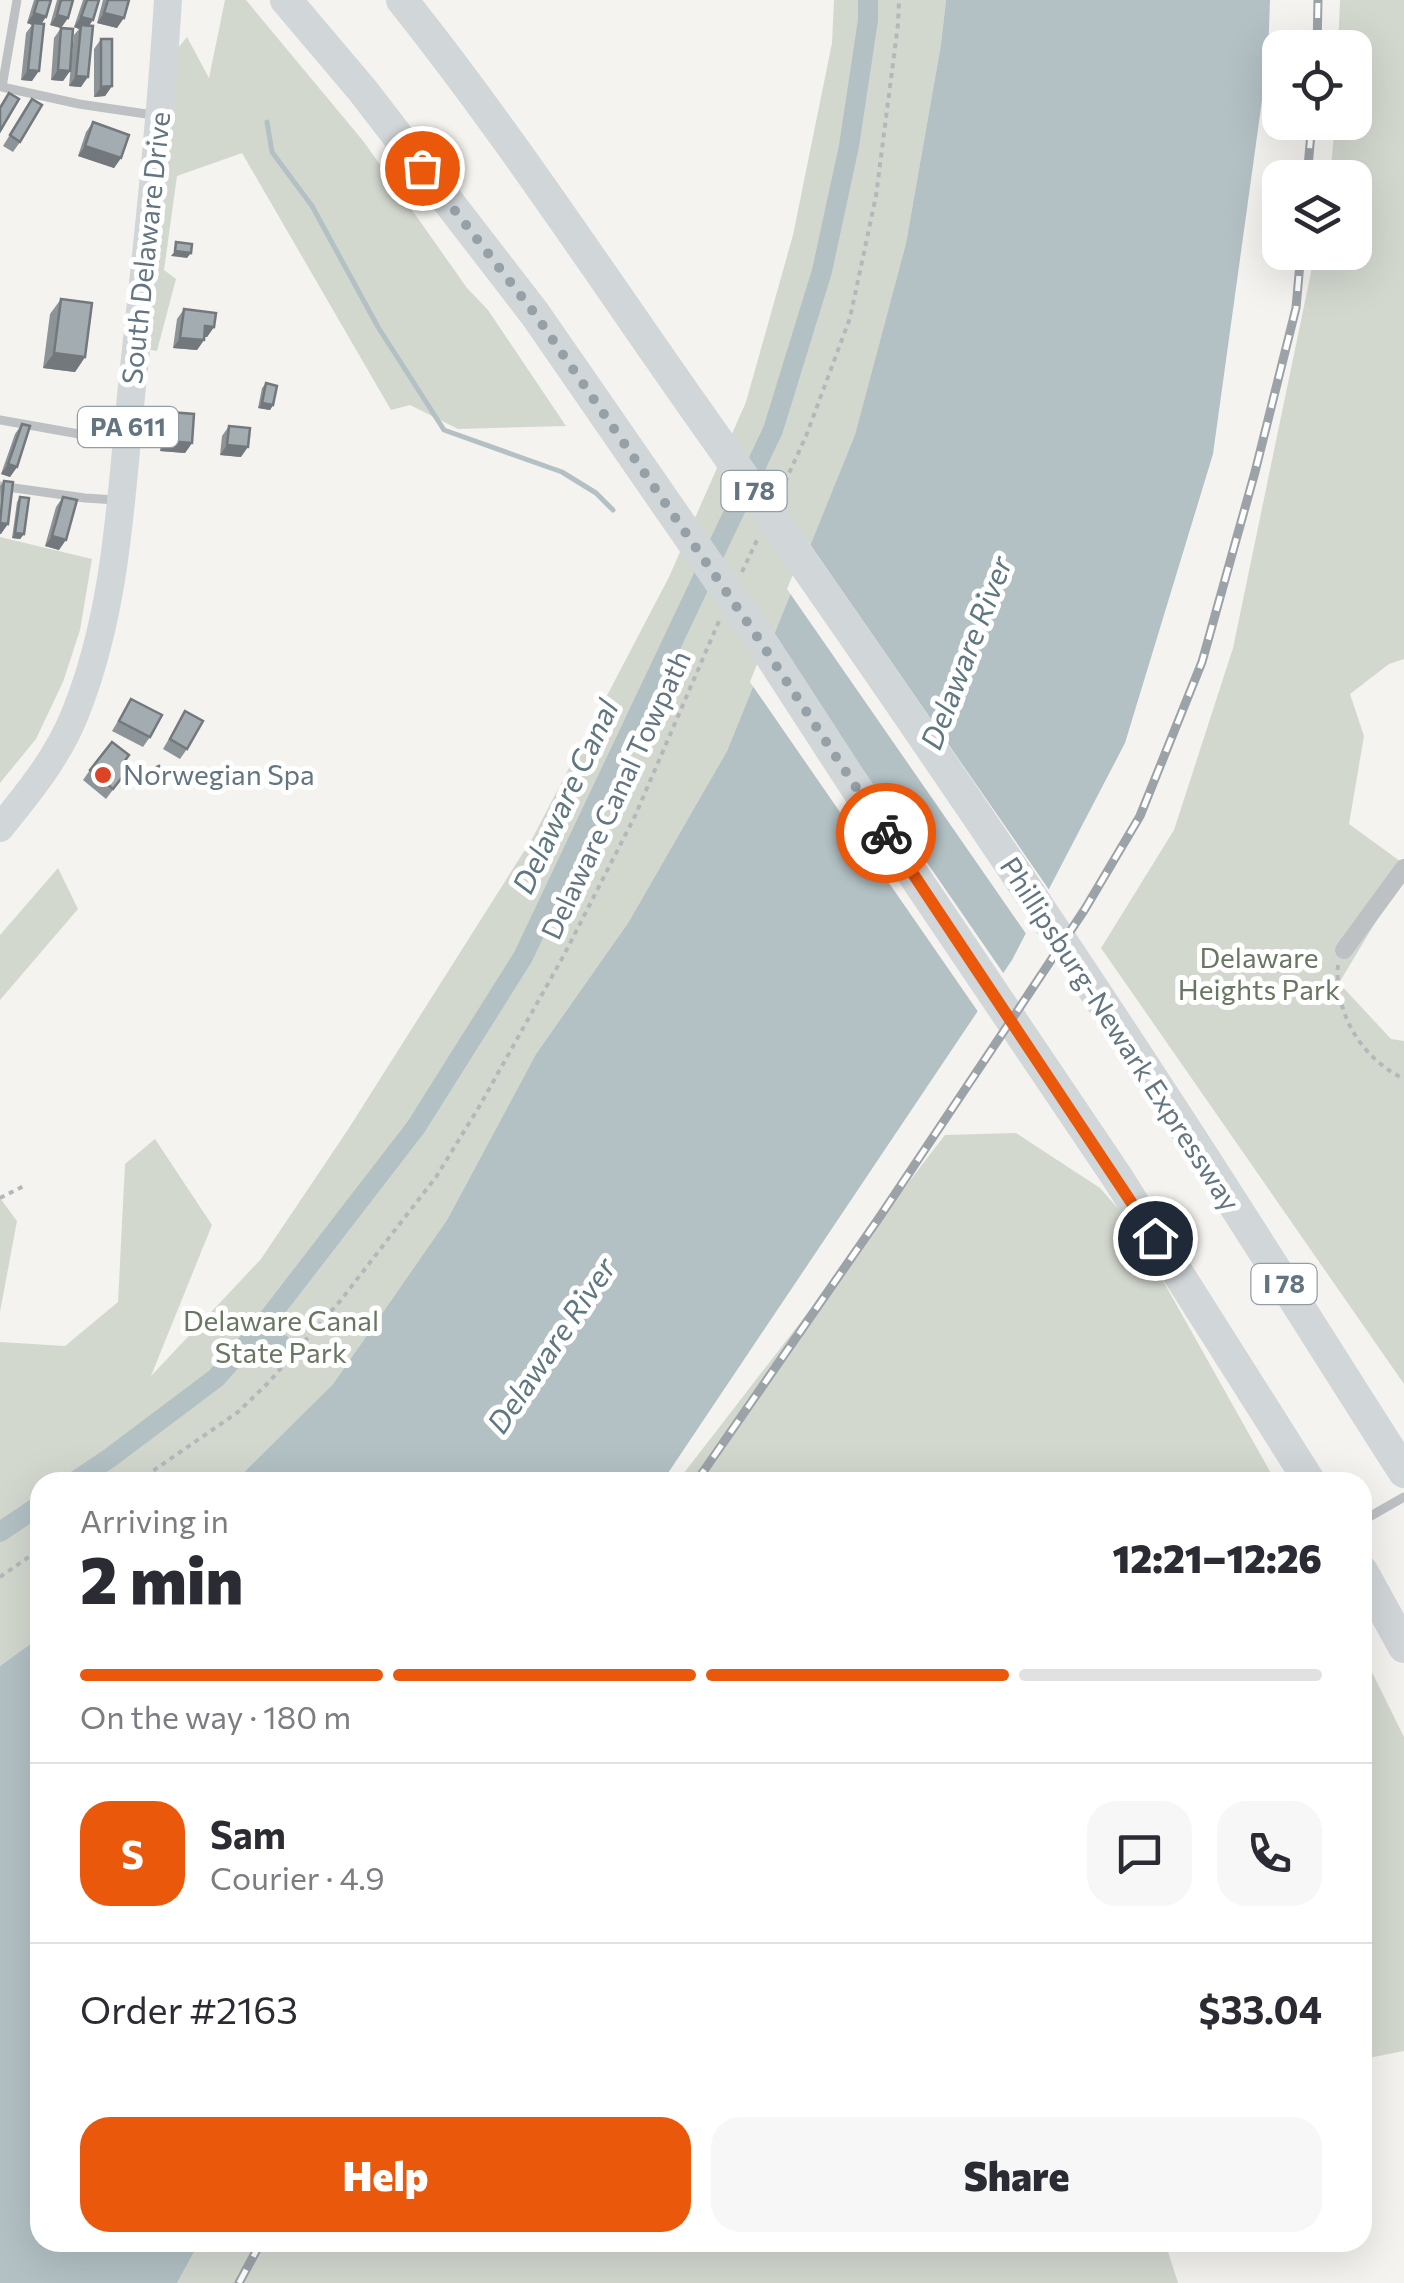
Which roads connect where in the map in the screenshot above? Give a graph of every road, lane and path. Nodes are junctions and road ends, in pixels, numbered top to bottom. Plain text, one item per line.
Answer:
1 (17, 0) edge
2 (168, 0) edge
3 (286, 0) edge
4 (402, 0) edge
5 (898, 0) edge
6 (160, 116) junction
7 (0, 420) edge
8 (126, 442) junction
9 (0, 486) edge
10 (120, 500) junction
11 (775, 504) dead end
12 (759, 537) dead end
13 (743, 571) dead end
14 (719, 621) dead end
15 (0, 828) edge
16 (1403, 870) edge
17 (1344, 950) joint
18 (1404, 1078) edge
19 (24, 1186) dead end
20 (0, 1198) edge
21 (151, 1472) edge
22 (1304, 1472) edge
23 (1404, 1472) edge
24 (1404, 1497) edge
25 (1372, 1515) edge
26 (30, 1555) edge
27 (0, 1576) edge
28 (1372, 1589) edge
29 (1404, 1647) edge

1 - 6 lane
2 - 6 highway, South Delaware Drive / PA 611
3 - 22 highway
4 - 23 highway, Phillipsburg-Newark Expressway / I 78
5 - 11 path
6 - 8 highway, South Delaware Drive / PA 611
7 - 8 lane
8 - 10 highway, South Delaware Drive / PA 611
9 - 10 lane
10 - 15 highway, South Delaware Drive / PA 611
12 - 13 path
14 - 21 path, Delaware Canal Towpath
16 - 17 street
17 - 18 path
19 - 20 path
24 - 25 lane
26 - 27 path
28 - 29 highway

